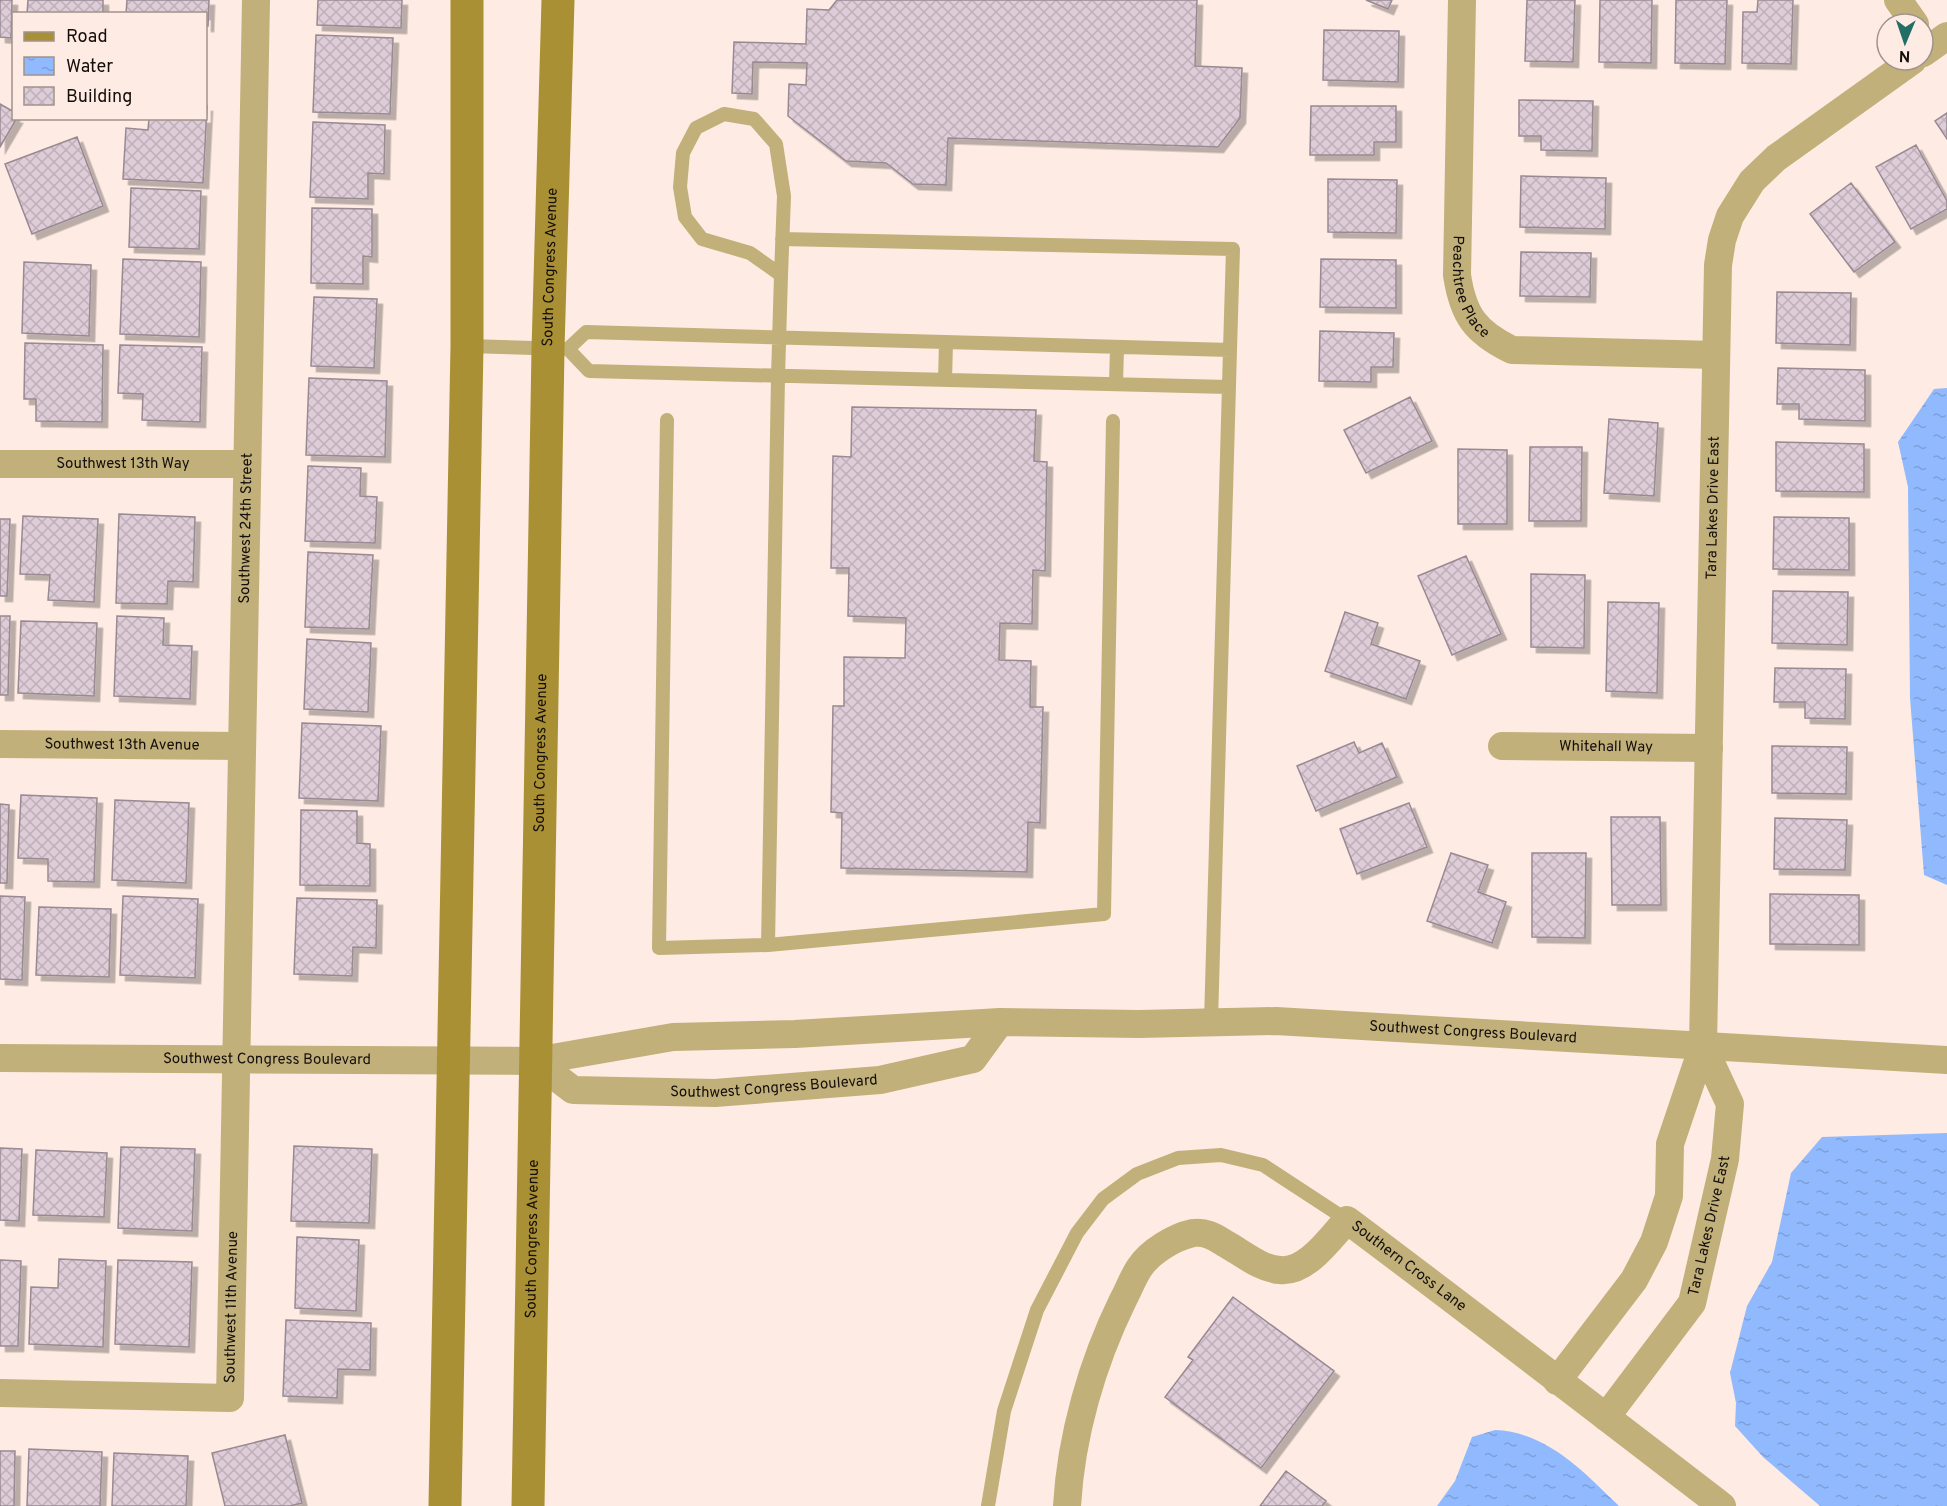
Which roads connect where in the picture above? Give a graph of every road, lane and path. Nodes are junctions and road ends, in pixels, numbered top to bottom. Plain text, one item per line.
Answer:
1 (256, 0) edge
2 (468, 0) edge
3 (558, 0) edge
4 (1462, 0) edge
5 (1892, 72) edge
6 (782, 239) junction
7 (781, 275) junction
8 (779, 338) junction
9 (946, 343) junction
10 (467, 346) junction
11 (1117, 348) junction
12 (558, 349) junction
13 (1230, 350) junction
14 (1716, 356) junction
15 (778, 377) junction
16 (945, 380) junction
17 (1116, 384) junction
18 (1228, 387) junction
19 (667, 420) dead end
20 (1113, 421) dead end
21 (0, 464) edge
22 (247, 464) junction
23 (0, 744) edge
24 (242, 746) junction
25 (1502, 746) dead end
26 (1709, 748) junction
27 (768, 945) junction
28 (1000, 1022) junction
29 (1211, 1022) junction
30 (1703, 1046) junction
31 (0, 1058) edge
32 (236, 1059) junction
33 (454, 1060) junction
34 (1947, 1060) edge
35 (535, 1061) junction
36 (1347, 1220) junction
37 (1557, 1381) junction
38 (0, 1393) edge
39 (1606, 1417) junction
40 (445, 1506) edge
41 (528, 1506) edge
42 (988, 1506) edge
43 (1067, 1506) edge
44 (1722, 1506) edge

1 - 22 street, Southwest 24th Street
2 - 10 main road
3 - 12 main road, South Congress Avenue
4 - 14 street, Peachtree Place
5 - 14 street, Tara Lakes Drive East
6 - 7 lane
6 - 7 lane
6 - 13 lane
7 - 8 lane
8 - 9 lane
8 - 12 lane
8 - 15 lane
9 - 11 lane
9 - 16 lane
10 - 12 lane
10 - 33 main road
11 - 13 lane
11 - 17 lane
12 - 15 lane
12 - 35 main road, South Congress Avenue
13 - 18 lane
14 - 26 street, Tara Lakes Drive East
15 - 16 lane
15 - 27 lane
16 - 17 lane
17 - 18 lane
18 - 29 lane
19 - 27 lane
20 - 27 lane
21 - 22 street, Southwest 13th Way
22 - 24 street, Southwest 24th Street
23 - 24 street, Southwest 13th Avenue
24 - 32 street, Southwest 24th Street
25 - 26 street, Whitehall Way
26 - 30 street, Tara Lakes Drive East
28 - 29 street, Southwest Congress Boulevard
28 - 35 street, Southwest Congress Boulevard
28 - 35 street, Southwest Congress Boulevard
29 - 30 street, Southwest Congress Boulevard
30 - 34 street, Southwest Congress Boulevard
30 - 37 street, Tara Lakes Drive East
30 - 39 street, Tara Lakes Drive East
31 - 32 street, Southwest Congress Boulevard
32 - 33 street, Southwest Congress Boulevard
32 - 38 street, Southwest 11th Avenue
33 - 35 street, Southwest Congress Boulevard
33 - 40 main road
35 - 41 main road, South Congress Avenue
36 - 37 street, Southern Cross Lane
36 - 42 lane
36 - 43 street, Southern Cross Lane
37 - 39 street, Southern Cross Lane
39 - 44 street, Southern Cross Lane

